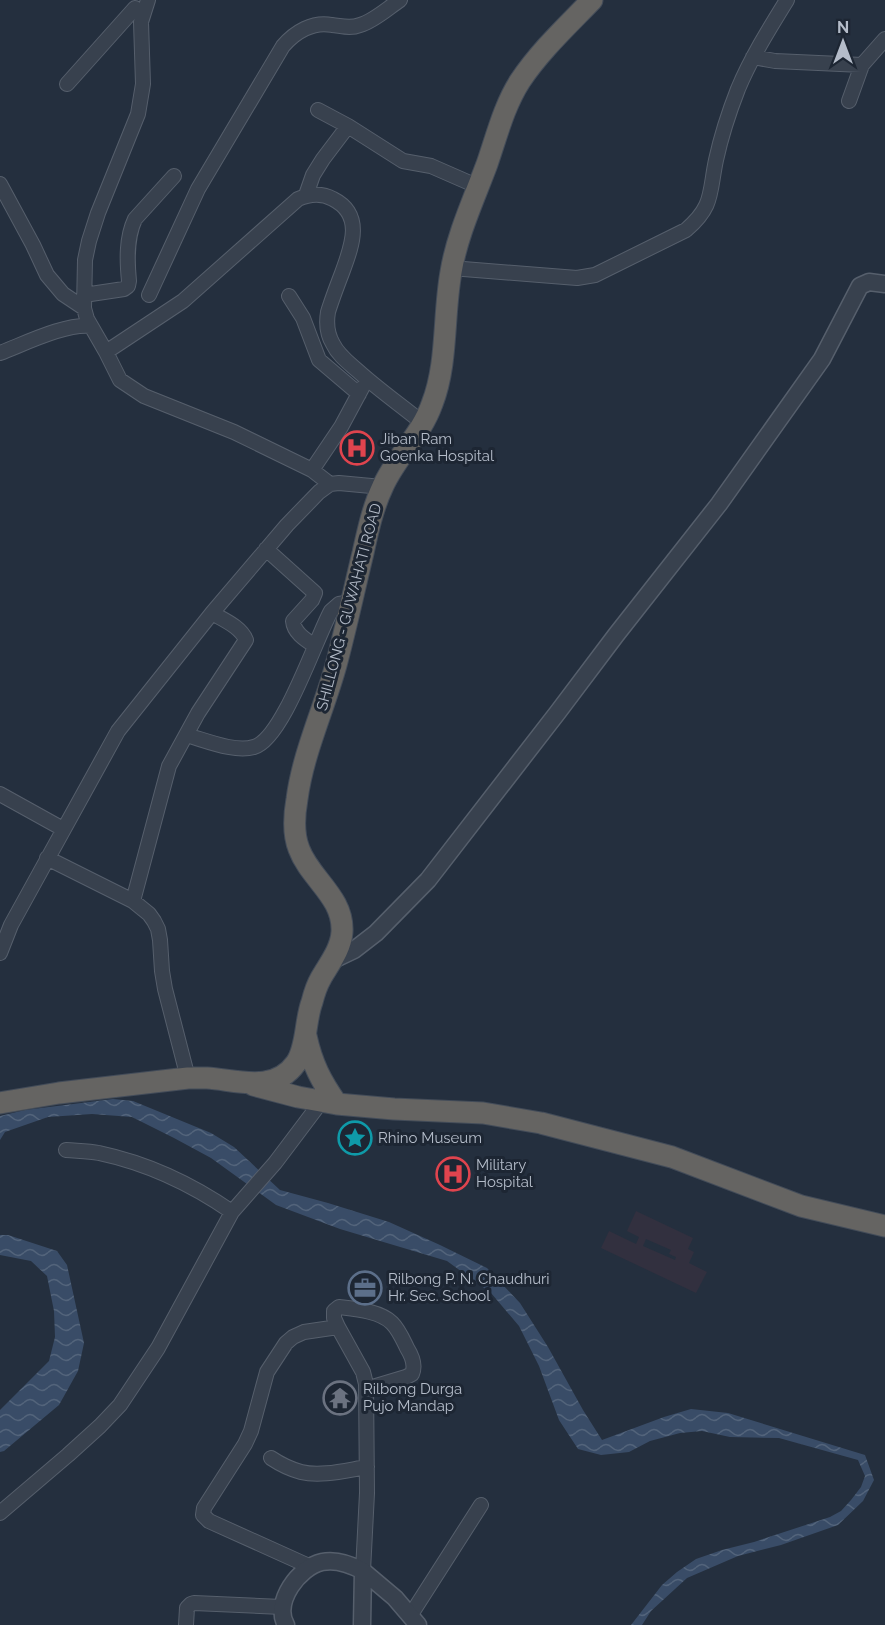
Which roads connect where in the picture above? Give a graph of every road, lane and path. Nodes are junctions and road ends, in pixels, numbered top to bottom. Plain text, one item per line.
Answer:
1 (148, 0) edge
2 (400, 0) edge
3 (592, 0) edge
4 (787, 0) edge
5 (133, 4) edge
6 (141, 22) junction
7 (885, 39) edge
8 (753, 57) junction
9 (862, 65) junction
10 (68, 84) dead end
11 (849, 101) dead end
12 (318, 111) dead end
13 (348, 126) junction
14 (174, 176) dead end
15 (0, 184) edge
16 (478, 187) junction
17 (306, 195) junction
18 (452, 268) junction
19 (885, 284) edge
20 (149, 295) dead end
21 (289, 296) dead end
22 (84, 302) junction
23 (91, 326) junction
24 (106, 352) junction
25 (0, 353) edge
26 (367, 379) junction
27 (359, 394) junction
28 (424, 424) junction
29 (312, 470) junction
30 (330, 484) junction
31 (382, 488) junction
32 (266, 549) junction
33 (351, 602) junction
34 (212, 613) junction
35 (315, 646) junction
36 (186, 735) junction
37 (0, 794) edge
38 (63, 829) junction
39 (47, 858) junction
40 (133, 901) junction
41 (0, 953) edge
42 (331, 961) junction
43 (305, 1030) junction
44 (188, 1078) junction
45 (250, 1084) junction
46 (0, 1103) edge
47 (329, 1103) junction
48 (66, 1150) dead end
49 (235, 1209) junction
50 (885, 1226) edge
51 (338, 1327) junction
52 (366, 1389) junction
53 (271, 1458) dead end
54 (367, 1467) junction
55 (481, 1506) dead end
56 (0, 1513) edge
57 (311, 1567) junction
58 (363, 1571) junction
59 (282, 1607) junction
60 (414, 1620) edge
61 (186, 1625) edge
62 (286, 1625) edge
63 (362, 1625) edge

1 - 6 street
2 - 20 street
3 - 16 highway, SHILLONG - GUWAHATI ROAD
4 - 8 street
5 - 6 street
5 - 10 street
6 - 22 street
7 - 9 street
8 - 9 street
8 - 18 street
9 - 11 street
12 - 13 street
13 - 16 street
13 - 17 street
14 - 22 street
15 - 22 street
16 - 18 highway, SHILLONG - GUWAHATI ROAD
17 - 24 street
17 - 26 street
18 - 28 highway, SHILLONG - GUWAHATI ROAD
19 - 42 street
21 - 27 street
22 - 23 street
23 - 24 street
23 - 25 street
24 - 29 street
26 - 27 street
26 - 28 street
27 - 29 street
28 - 31 highway, SHILLONG - GUWAHATI ROAD
29 - 30 street
30 - 31 street
30 - 32 street
31 - 33 highway, SHILLONG - GUWAHATI ROAD
32 - 34 street
32 - 35 street
33 - 35 street
33 - 42 highway, SHILLONG - GUWAHATI ROAD
34 - 36 street
34 - 38 street
35 - 36 street
36 - 40 street
37 - 38 street
38 - 39 street
39 - 40 street
39 - 41 street
40 - 44 street
42 - 43 highway, SHILLONG - GUWAHATI ROAD
43 - 45 highway, SHILLONG - GUWAHATI ROAD
43 - 47 highway
44 - 45 highway
44 - 46 highway
45 - 47 highway
47 - 49 street
47 - 50 highway
48 - 49 street
49 - 56 street
51 - 52 street
51 - 52 street
51 - 57 street
52 - 54 street
53 - 54 street
54 - 58 street
55 - 60 street
57 - 58 street
57 - 59 street
58 - 60 street
58 - 63 street
59 - 61 street
59 - 62 street

